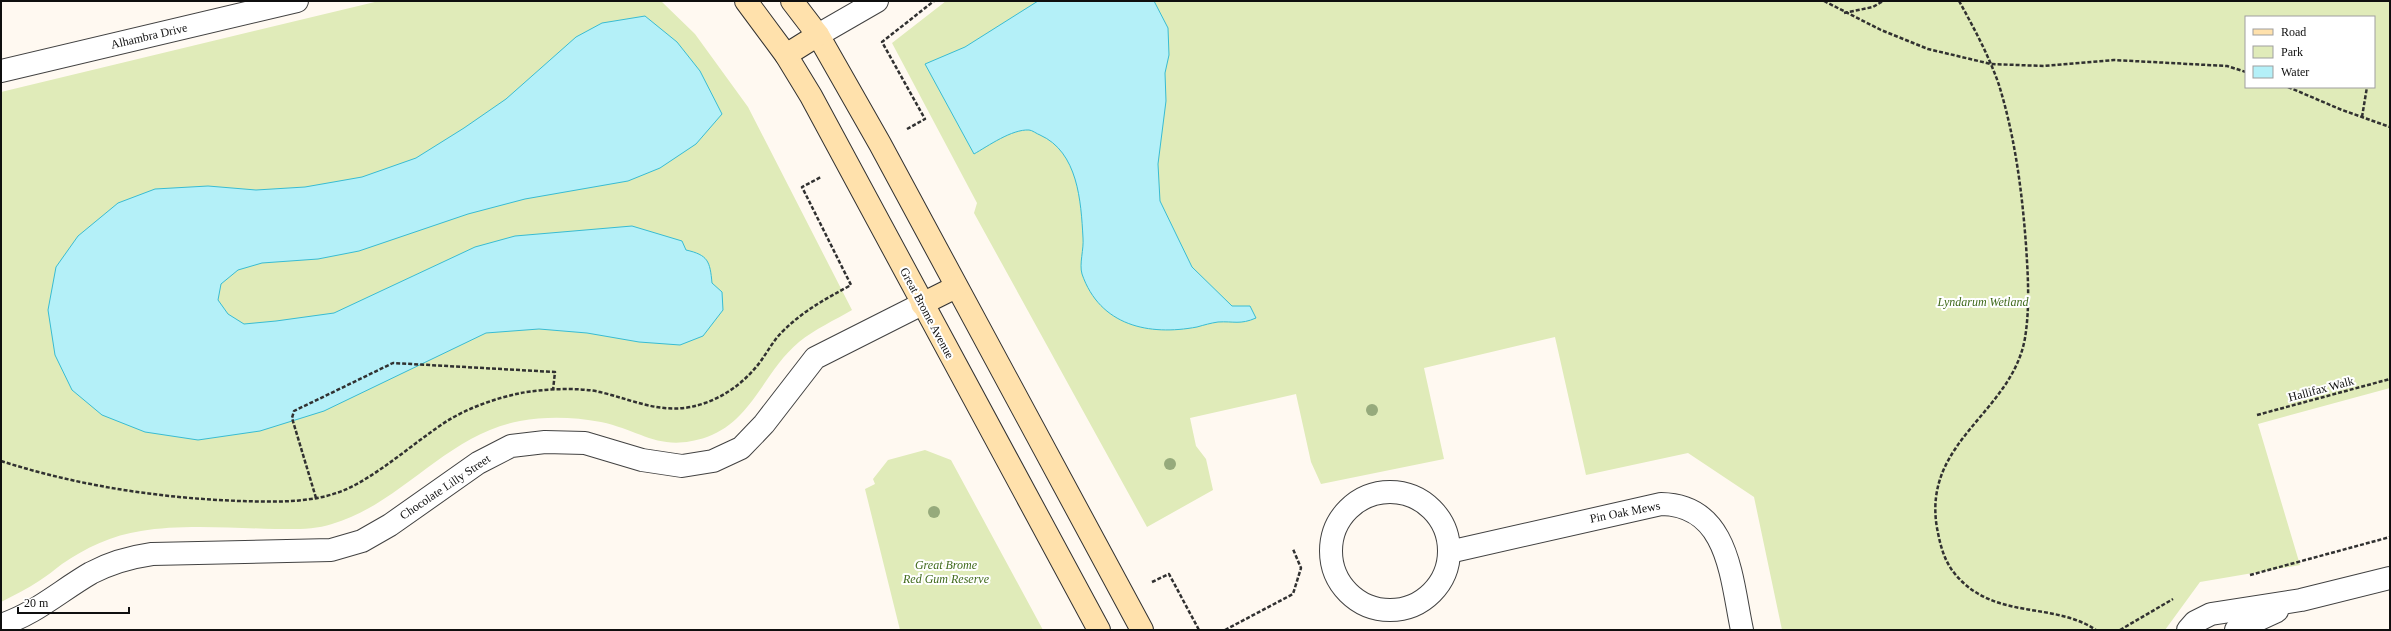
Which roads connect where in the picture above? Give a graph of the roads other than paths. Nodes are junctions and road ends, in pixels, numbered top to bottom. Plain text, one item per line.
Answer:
1 (297, 1) edge
2 (746, 1) edge
3 (792, 1) edge
4 (877, 1) edge
5 (818, 35) junction
6 (786, 55) junction
7 (1, 71) edge
8 (956, 287) junction
9 (922, 304) junction
10 (1449, 552) junction
11 (2390, 578) edge
12 (2301, 600) junction
13 (1, 625) edge
14 (1099, 630) edge
15 (1142, 630) edge
16 (1742, 630) edge
17 (2188, 630) edge
18 (2236, 630) edge

1 - 7 street, Alhambra Drive
2 - 6 street, Great Brome Avenue
3 - 5 street
4 - 5 street
5 - 6 street
5 - 8 street
6 - 9 street, Great Brome Avenue
8 - 9 street
8 - 15 street
9 - 13 street, Chocolate Lilly Street
9 - 14 street, Great Brome Avenue
10 - 10 street
10 - 16 street, Pin Oak Mews
11 - 12 street
12 - 17 street
12 - 18 street

